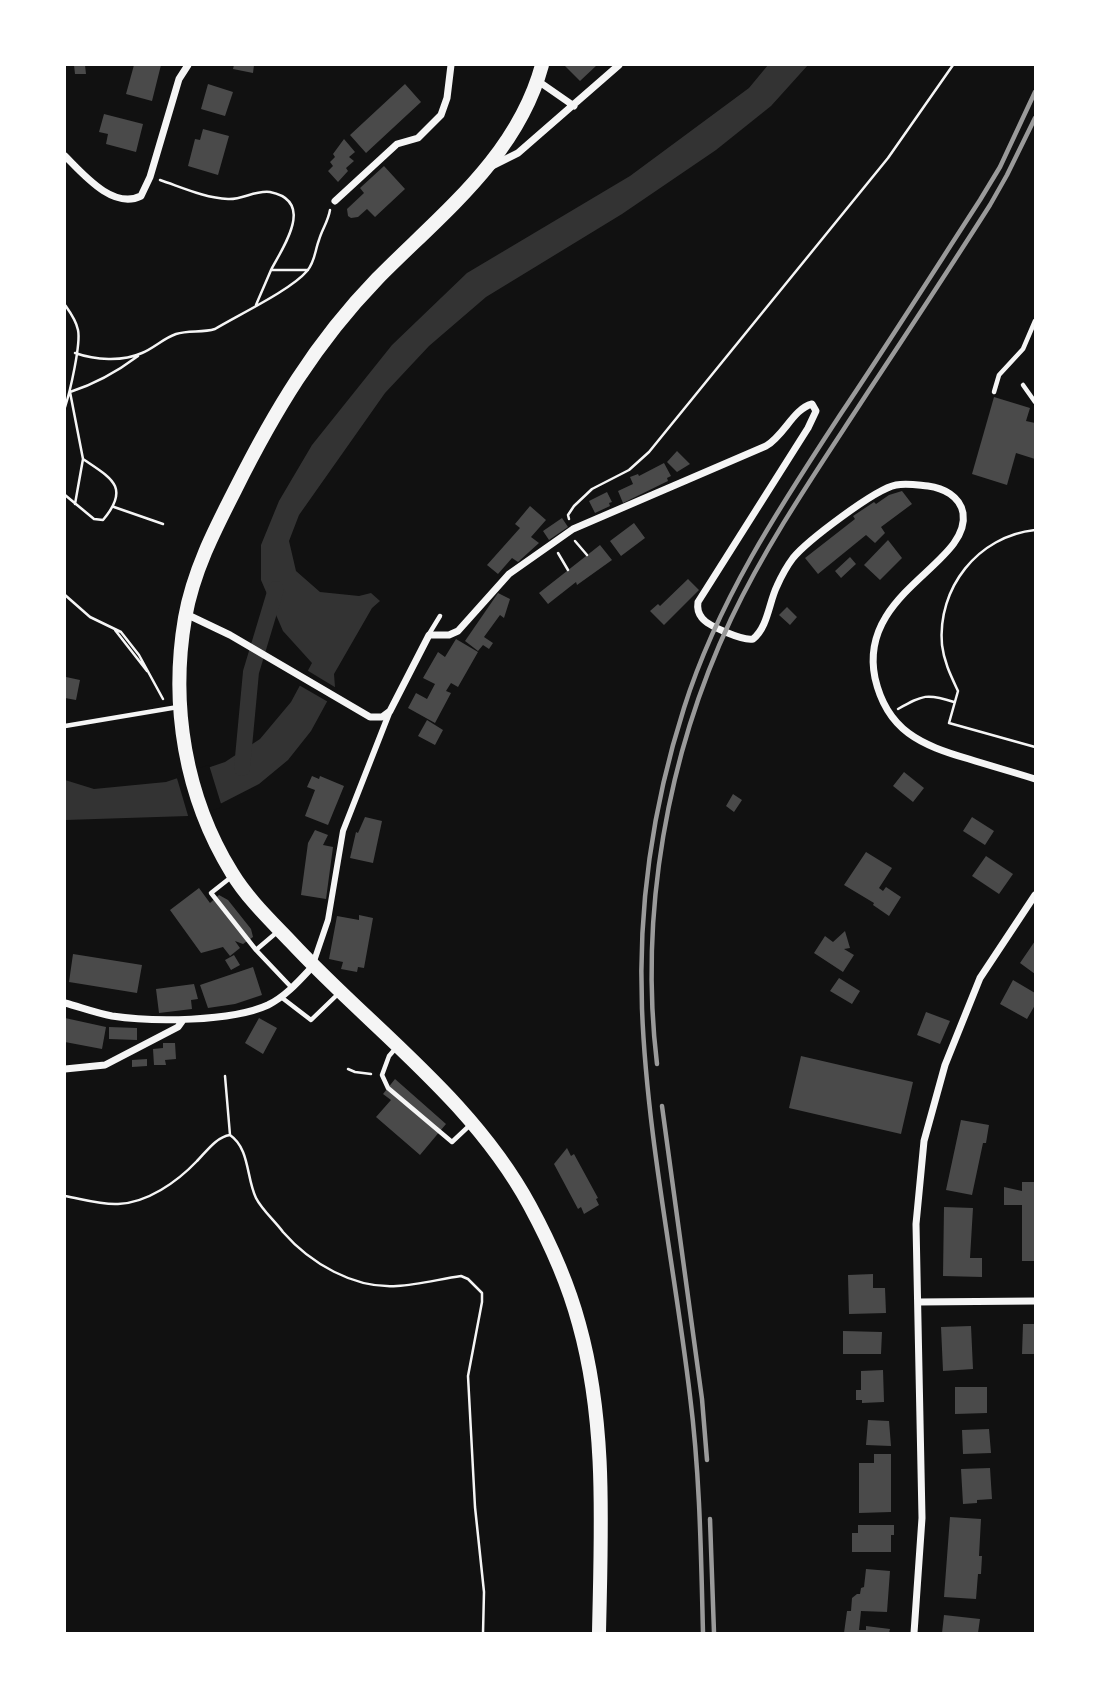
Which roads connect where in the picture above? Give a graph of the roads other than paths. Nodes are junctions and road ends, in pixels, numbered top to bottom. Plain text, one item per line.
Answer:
1 (188, 65) edge
2 (452, 65) edge
3 (542, 65) edge
4 (619, 65) edge
5 (538, 81) junction
6 (574, 106) junction
7 (65, 156) edge
8 (489, 168) junction
9 (335, 201) dead end
10 (1035, 321) edge
11 (1023, 386) dead end
12 (994, 392) dead end
13 (1035, 402) edge
14 (186, 614) junction
15 (440, 616) dead end
16 (429, 635) junction
17 (173, 708) junction
18 (390, 711) junction
19 (65, 726) edge
20 (1035, 779) edge
21 (233, 876) junction
22 (1035, 895) edge
23 (280, 930) junction
24 (256, 950) junction
25 (313, 966) junction
26 (292, 988) junction
27 (340, 993) junction
28 (280, 996) junction
29 (65, 1003) edge
30 (183, 1020) junction
31 (399, 1045) junction
32 (65, 1069) edge
33 (472, 1123) junction
34 (1035, 1301) edge
35 (918, 1302) junction
36 (599, 1633) edge
37 (914, 1633) edge

1 - 7 street
2 - 9 street
3 - 5 main road
4 - 6 street
5 - 6 street
5 - 8 main road
6 - 8 street
8 - 14 main road
10 - 12 lane
11 - 13 lane
14 - 17 main road
14 - 18 street
15 - 16 lane
16 - 18 street
16 - 20 street
17 - 19 lane
17 - 21 main road
18 - 25 street
21 - 23 main road
21 - 24 lane
22 - 35 street
23 - 24 lane
23 - 25 main road
24 - 26 lane
25 - 26 street
25 - 27 main road
26 - 28 street
27 - 28 lane
27 - 31 main road
28 - 30 street
29 - 30 street
30 - 32 street
31 - 33 main road
31 - 33 lane
33 - 36 main road
34 - 35 street
35 - 37 street

